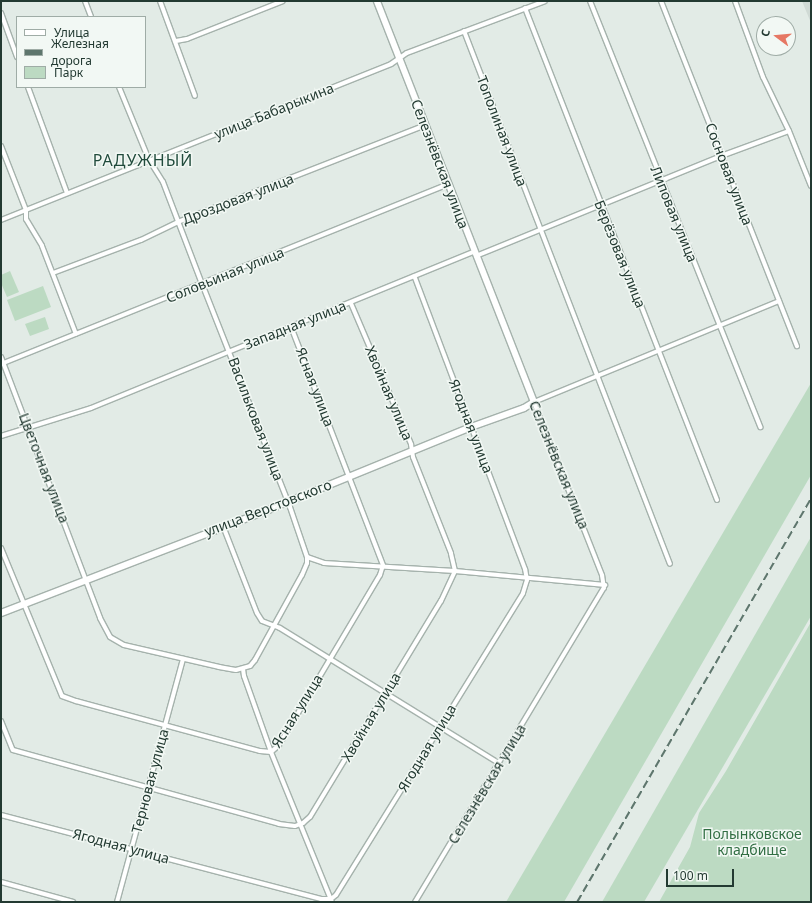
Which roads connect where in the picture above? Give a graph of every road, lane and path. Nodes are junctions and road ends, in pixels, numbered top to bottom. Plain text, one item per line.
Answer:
1 (85, 1) edge
2 (160, 1) edge
3 (282, 1) edge
4 (377, 1) edge
5 (545, 1) edge
6 (590, 1) edge
7 (661, 1) edge
8 (735, 1) edge
9 (525, 8) junction
10 (1, 13) edge
11 (91, 16) edge
12 (464, 32) junction
13 (176, 41) junction
14 (16, 54) edge
15 (399, 59) junction
16 (28, 88) edge
17 (119, 88) edge
18 (195, 96) dead end
19 (425, 125) junction
20 (789, 131) junction
21 (1, 146) edge
22 (721, 156) junction
23 (149, 160) junction
24 (661, 181) junction
25 (448, 184) junction
26 (811, 186) edge
27 (67, 194) junction
28 (601, 205) junction
29 (26, 210) junction
30 (1, 220) edge
31 (178, 222) junction
32 (539, 231) junction
33 (475, 254) junction
34 (53, 273) junction
35 (414, 276) junction
36 (202, 284) junction
37 (779, 301) junction
38 (352, 303) junction
39 (291, 326) junction
40 (719, 326) junction
41 (76, 334) junction
42 (797, 346) dead end
43 (658, 350) junction
44 (229, 351) junction
45 (1, 357) edge
46 (2, 364) edge
47 (597, 376) junction
48 (534, 402) junction
49 (28, 426) junction
50 (471, 427) junction
51 (760, 427) dead end
52 (1, 436) edge
53 (412, 451) junction
54 (350, 476) junction
55 (717, 500) dead end
56 (288, 501) junction
57 (223, 526) junction
58 (1, 548) edge
59 (307, 557) junction
60 (670, 564) dead end
61 (383, 567) junction
62 (455, 572) junction
63 (528, 578) junction
64 (86, 580) junction
65 (605, 585) junction
66 (24, 604) junction
67 (1, 613) edge
68 (273, 625) junction
69 (183, 659) junction
70 (330, 659) junction
71 (243, 669) junction
72 (386, 692) junction
73 (1, 721) edge
74 (165, 725) junction
75 (440, 726) junction
76 (271, 752) junction
77 (499, 763) junction
78 (149, 786) junction
79 (1, 815) edge
80 (300, 824) junction
81 (132, 849) junction
82 (3, 882) edge
83 (332, 900) edge
84 (73, 902) edge
85 (117, 902) edge
86 (415, 902) edge

1 - 11 street
2 - 13 street
3 - 13 street
4 - 15 street, Селезнёвская улица
5 - 9 street, улица Бабарыкина
6 - 24 street, Липовая улица
7 - 22 street, Сосновая улица
8 - 20 street
9 - 12 street, улица Бабарыкина
9 - 28 street, Берёзовая улица
10 - 14 street
12 - 15 street, улица Бабарыкина
12 - 32 street, Тополиная улица
13 - 18 street
15 - 19 street, Селезнёвская улица
15 - 23 street, улица Бабарыкина
16 - 27 street
17 - 23 street, Васильковая улица
19 - 25 street, Селезнёвская улица
19 - 31 street, Дроздовая улица
20 - 22 street, Западная улица
20 - 26 street
21 - 29 street
22 - 24 street, Западная улица
22 - 37 street, Сосновая улица
23 - 27 street, улица Бабарыкина
23 - 31 street, Васильковая улица
24 - 28 street, Западная улица
24 - 40 street, Липовая улица
25 - 33 street, Селезнёвская улица
25 - 36 street, Соловьиная улица
27 - 29 street, улица Бабарыкина
28 - 32 street, Западная улица
28 - 43 street, Берёзовая улица
29 - 30 street, улица Бабарыкина
29 - 34 street
31 - 34 street, Дроздовая улица
31 - 36 street, Васильковая улица
32 - 33 street, Западная улица
32 - 47 street, Тополиная улица
33 - 35 street, Западная улица
33 - 48 street, Селезнёвская улица
34 - 41 street
35 - 38 street, Западная улица
35 - 50 street, Ягодная улица
36 - 41 street, Соловьиная улица
36 - 44 street, Васильковая улица
37 - 40 street
37 - 42 street, Сосновая улица
38 - 39 street, Западная улица
38 - 53 street, Хвойная улица
39 - 44 street, Западная улица
39 - 54 street, Ясная улица
40 - 43 street
40 - 51 street, Липовая улица
41 - 46 street, Соловьиная улица
43 - 47 street
43 - 55 street, Берёзовая улица
44 - 49 street, Западная улица
44 - 56 street, Васильковая улица
45 - 46 street, Цветочная улица
46 - 49 street, Цветочная улица
47 - 48 street
47 - 60 street, Тополиная улица
48 - 50 street, улица Верстовского
48 - 65 street, Селезнёвская улица
49 - 52 street, Западная улица
49 - 64 street, Цветочная улица
50 - 53 street, улица Верстовского
50 - 63 street, Ягодная улица
53 - 54 street, улица Верстовского
53 - 62 street, Хвойная улица
54 - 56 street, улица Верстовского
54 - 61 street, Ясная улица
56 - 57 street, улица Верстовского
56 - 59 street, Васильковая улица
57 - 64 street, улица Верстовского
57 - 68 street
58 - 66 street, Ясная улица
59 - 61 street
59 - 68 street
61 - 62 street
61 - 70 street, Ясная улица
62 - 63 street
62 - 72 street, Хвойная улица
63 - 65 street
63 - 75 street, Ягодная улица
64 - 66 street, улица Верстовского
64 - 69 street
65 - 77 street, Селезнёвская улица
66 - 67 street, улица Верстовского
66 - 74 street, Ясная улица
68 - 70 street
68 - 71 street
69 - 71 street
69 - 74 street, Терновая улица
70 - 72 street
70 - 76 street, Ясная улица
71 - 76 street
72 - 75 street
72 - 80 street, Хвойная улица
73 - 78 street
74 - 76 street, Ясная улица
74 - 78 street, Терновая улица
75 - 77 street
75 - 83 street, Ягодная улица
76 - 80 street
77 - 86 street, Селезнёвская улица
78 - 80 street
78 - 81 street, Терновая улица
79 - 81 street, Ягодная улица
80 - 83 street
81 - 83 street, Ягодная улица
81 - 85 street, Терновая улица
82 - 84 street

